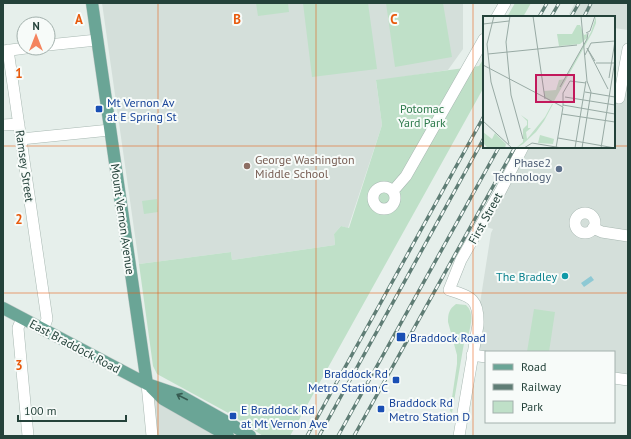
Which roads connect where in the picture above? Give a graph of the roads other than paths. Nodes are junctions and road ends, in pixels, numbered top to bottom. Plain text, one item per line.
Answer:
1 (92, 3) edge
2 (505, 3) edge
3 (498, 16) edge
4 (97, 40) junction
5 (483, 41) edge
6 (56, 44) edge
7 (16, 49) edge
8 (628, 49) edge
9 (6, 50) edge
10 (620, 98) edge
11 (19, 124) junction
12 (3, 125) edge
13 (110, 130) junction
14 (21, 139) junction
15 (522, 148) edge
16 (393, 191) dead end
17 (593, 228) dead end
18 (628, 236) edge
19 (3, 308) edge
20 (22, 318) junction
21 (43, 330) junction
22 (472, 355) junction
23 (485, 357) edge
24 (615, 378) edge
25 (628, 380) edge
26 (147, 384) junction
27 (28, 436) edge
28 (152, 436) edge
29 (228, 436) edge
30 (250, 436) edge
31 (458, 436) edge

1 - 4 main road, Mount Vernon Avenue
2 - 3 street
4 - 6 street
4 - 13 main road, Mount Vernon Avenue
5 - 16 street
7 - 9 street
8 - 10 street
9 - 11 street, Ramsey Street
11 - 12 street
11 - 14 street, Ramsey Street
13 - 14 street
13 - 26 main road, Mount Vernon Avenue
14 - 21 street, Ramsey Street
15 - 22 street, First Street
17 - 18 street
19 - 20 main road, East Braddock Road
20 - 21 main road, East Braddock Road
20 - 27 street
21 - 26 main road, East Braddock Road
22 - 23 street
22 - 31 street
24 - 25 street
26 - 28 street, Mount Vernon Avenue
26 - 29 main road, East Braddock Road
30 -> 26 main road, East Braddock Road

